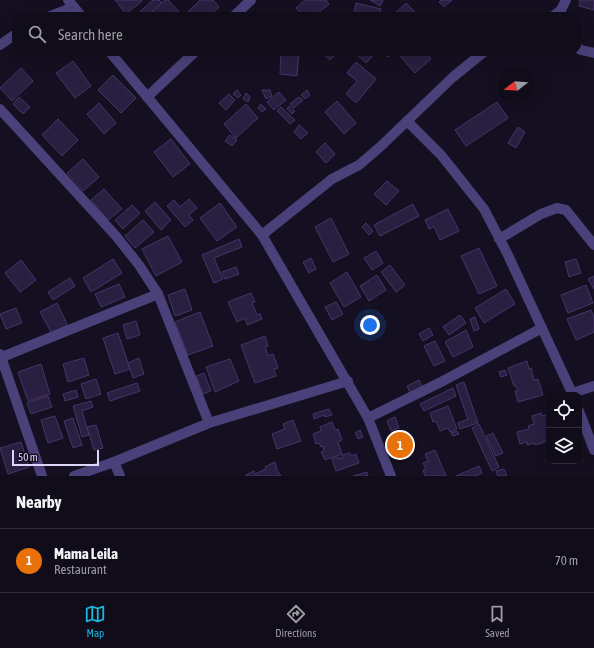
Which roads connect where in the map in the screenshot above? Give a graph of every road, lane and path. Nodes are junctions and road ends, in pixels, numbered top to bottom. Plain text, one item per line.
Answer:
1 (251, 0) edge
2 (566, 0) edge
3 (71, 3) edge
4 (56, 12) edge
5 (78, 12) edge
6 (238, 12) edge
7 (558, 12) edge
8 (12, 37) edge
9 (0, 45) edge
10 (582, 50) edge
11 (594, 53) edge
12 (113, 56) edge
13 (191, 56) edge
14 (479, 56) edge
15 (147, 97) junction
16 (0, 109) edge
17 (407, 121) junction
18 (262, 235) junction
19 (499, 239) junction
20 (594, 244) edge
21 (158, 294) junction
22 (542, 328) junction
23 (1, 356) edge
24 (348, 381) junction
25 (594, 386) edge
26 (571, 392) edge
27 (578, 392) edge
28 (368, 418) junction
29 (582, 419) edge
30 (209, 423) junction
31 (594, 450) edge
32 (114, 462) junction
33 (42, 476) edge
34 (74, 476) edge
35 (120, 476) edge
36 (391, 476) edge

1 - 6 street
2 - 7 street
3 - 4 street
3 - 5 street
8 - 9 street
10 - 11 street
12 - 15 street
13 - 15 street
14 - 17 street
15 - 18 street
16 - 21 street
17 - 18 street
17 - 19 street
18 - 24 street
19 - 20 street
19 - 22 street
21 - 23 street
21 - 30 street
22 - 26 street
22 - 28 street
23 - 33 street
24 - 28 street
24 - 30 street
25 - 27 street
28 - 36 street
29 - 31 street
30 - 32 street
32 - 34 street
32 - 35 street

